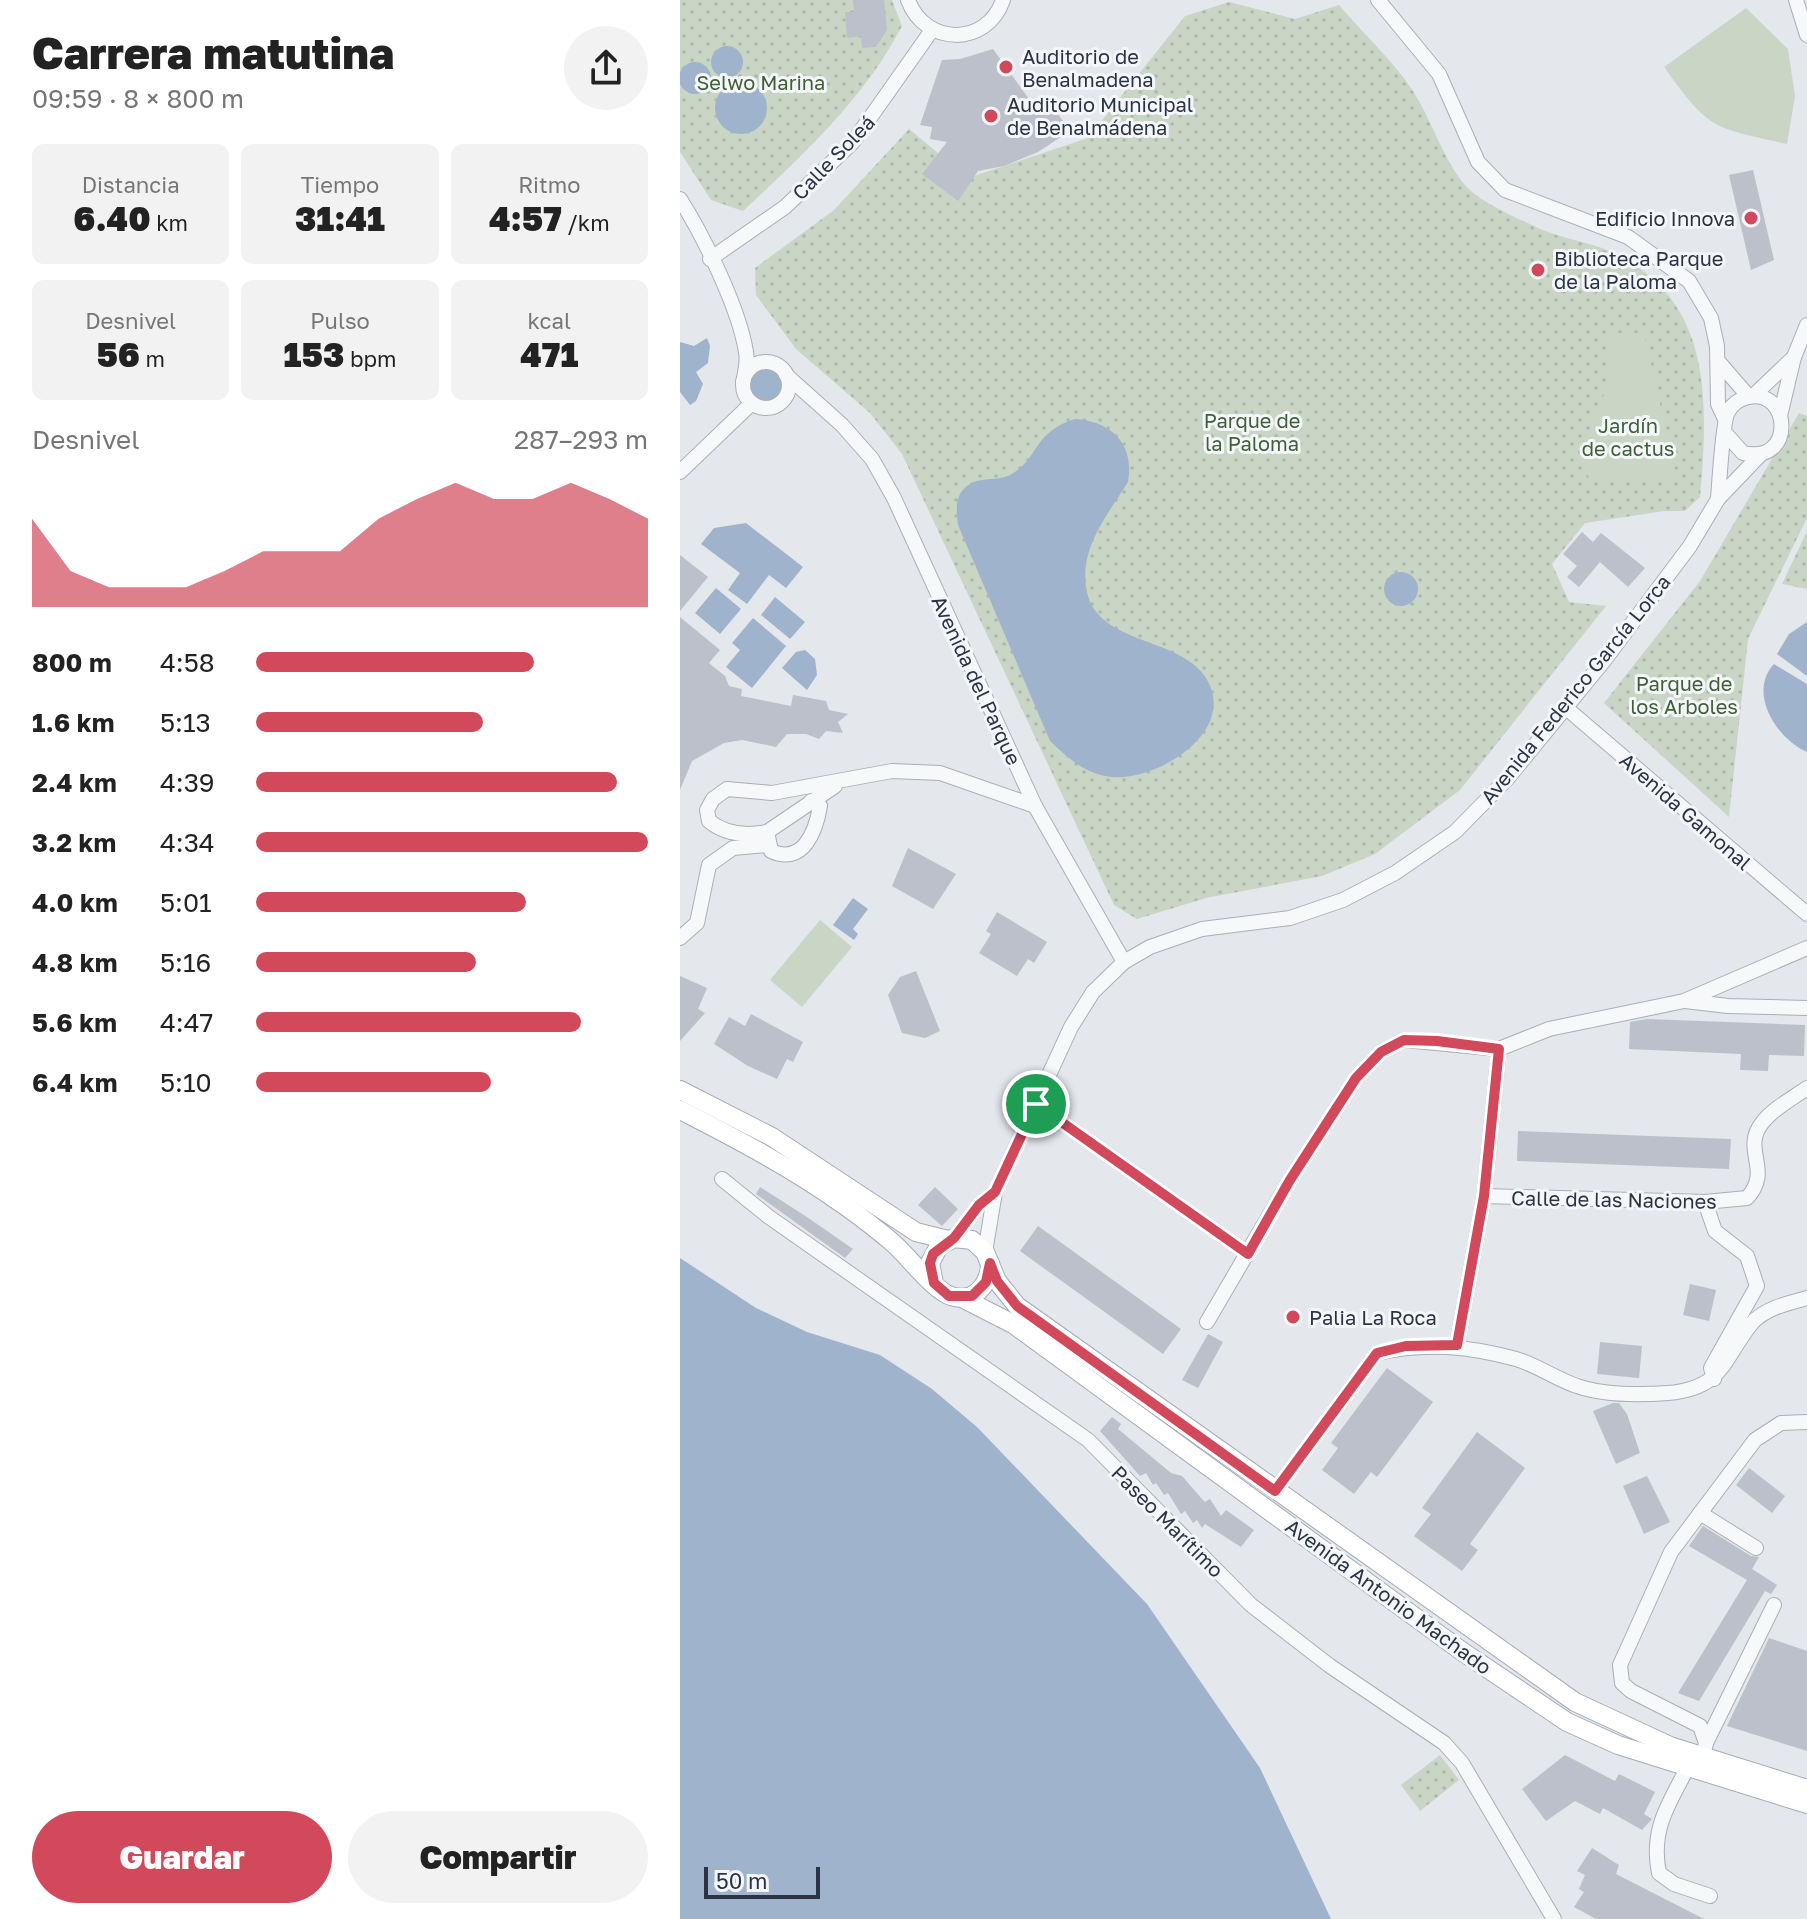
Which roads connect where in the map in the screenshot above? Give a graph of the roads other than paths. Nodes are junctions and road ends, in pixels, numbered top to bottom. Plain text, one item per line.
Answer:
1 (908, 0) edge
2 (1003, 0) edge
3 (1378, 0) edge
4 (1796, 0) edge
5 (932, 30) junction
6 (1807, 35) edge
7 (680, 199) edge
8 (710, 259) junction
9 (1807, 325) edge
10 (740, 328) junction
11 (1794, 357) junction
12 (1717, 359) junction
13 (770, 362) junction
14 (786, 375) junction
15 (743, 383) junction
16 (786, 396) junction
17 (1751, 397) junction
18 (752, 403) junction
19 (821, 406) junction
20 (1780, 416) junction
21 (1726, 426) junction
22 (1761, 454) junction
23 (680, 472) edge
24 (1718, 499) junction
25 (1565, 707) junction
26 (845, 779) junction
27 (811, 801) junction
28 (1035, 806) junction
29 (767, 839) junction
30 (1807, 914) edge
31 (680, 938) edge
32 (1807, 948) edge
33 (1124, 962) junction
34 (1684, 1001) junction
35 (1807, 1008) edge
36 (1499, 1049) junction
37 (1807, 1088) edge
38 (680, 1090) edge
39 (1036, 1104) junction
40 (680, 1110) edge
41 (722, 1179) dead end
42 (995, 1192) junction
43 (1484, 1196) junction
44 (1705, 1202) junction
45 (951, 1239) junction
46 (988, 1251) junction
47 (1248, 1254) junction
48 (934, 1283) junction
49 (962, 1298) junction
50 (1807, 1298) edge
51 (1207, 1322) dead end
52 (1457, 1345) junction
53 (1714, 1379) junction
54 (1807, 1422) edge
55 (1275, 1491) junction
56 (1700, 1513) junction
57 (1756, 1548) dead end
58 (1774, 1605) dead end
59 (1699, 1755) junction
60 (1807, 1789) edge
61 (1807, 1804) edge
62 (1710, 1896) dead end
63 (1554, 1919) edge

1 - 5 street
2 - 5 street
3 - 12 street, Avenida Federico García Lorca
4 - 6 street
5 - 8 street, Calle Soleá
7 - 8 street
8 - 10 street
9 - 11 street
10 - 13 street
10 - 15 street
11 - 17 street
11 - 20 street
12 - 17 street
12 - 21 street, Avenida Federico García Lorca
13 - 14 street
13 - 15 street
14 - 16 street
14 - 19 street, Avenida del Parque
15 - 18 street
16 - 18 street
16 - 19 street
17 - 20 street
17 - 21 street
18 - 23 street
19 - 28 street, Avenida del Parque
20 - 22 street
21 - 22 street
21 - 24 street, Avenida Federico García Lorca
22 - 24 street, Avenida Federico García Lorca
24 - 25 street, Avenida Federico García Lorca
25 - 30 street, Avenida Gamonal
25 - 33 street, Avenida Federico García Lorca
26 - 27 street
26 - 28 street
26 - 29 street
27 - 29 street
27 - 29 street
28 - 33 street, Avenida del Parque
29 - 31 street
32 - 34 street
33 - 39 street, Avenida Federico García Lorca
34 - 35 street
34 - 36 street
36 - 43 street, Calle de las Naciones
36 - 47 street
37 - 44 street, Calle de las Naciones
38 - 45 main road
39 - 42 street, Avenida Federico García Lorca
39 - 47 street
40 - 48 main road
41 - 63 street, Paseo Marítimo
42 - 45 street
42 - 46 street
43 - 44 street, Calle de las Naciones
43 - 52 street, Calle de las Naciones
44 - 53 street
45 - 46 main road
45 - 48 main road
46 - 49 main road
46 - 55 main road, Avenida Antonio Machado
47 - 51 street
48 - 49 main road
49 - 59 main road, Avenida Antonio Machado
50 - 53 street
52 - 53 street
52 - 55 street
54 - 56 street
55 - 59 main road, Avenida Antonio Machado
56 - 57 street
56 - 59 street
58 - 59 street
59 - 60 main road, Avenida Antonio Machado
59 - 61 main road, Avenida Antonio Machado
59 - 62 street

